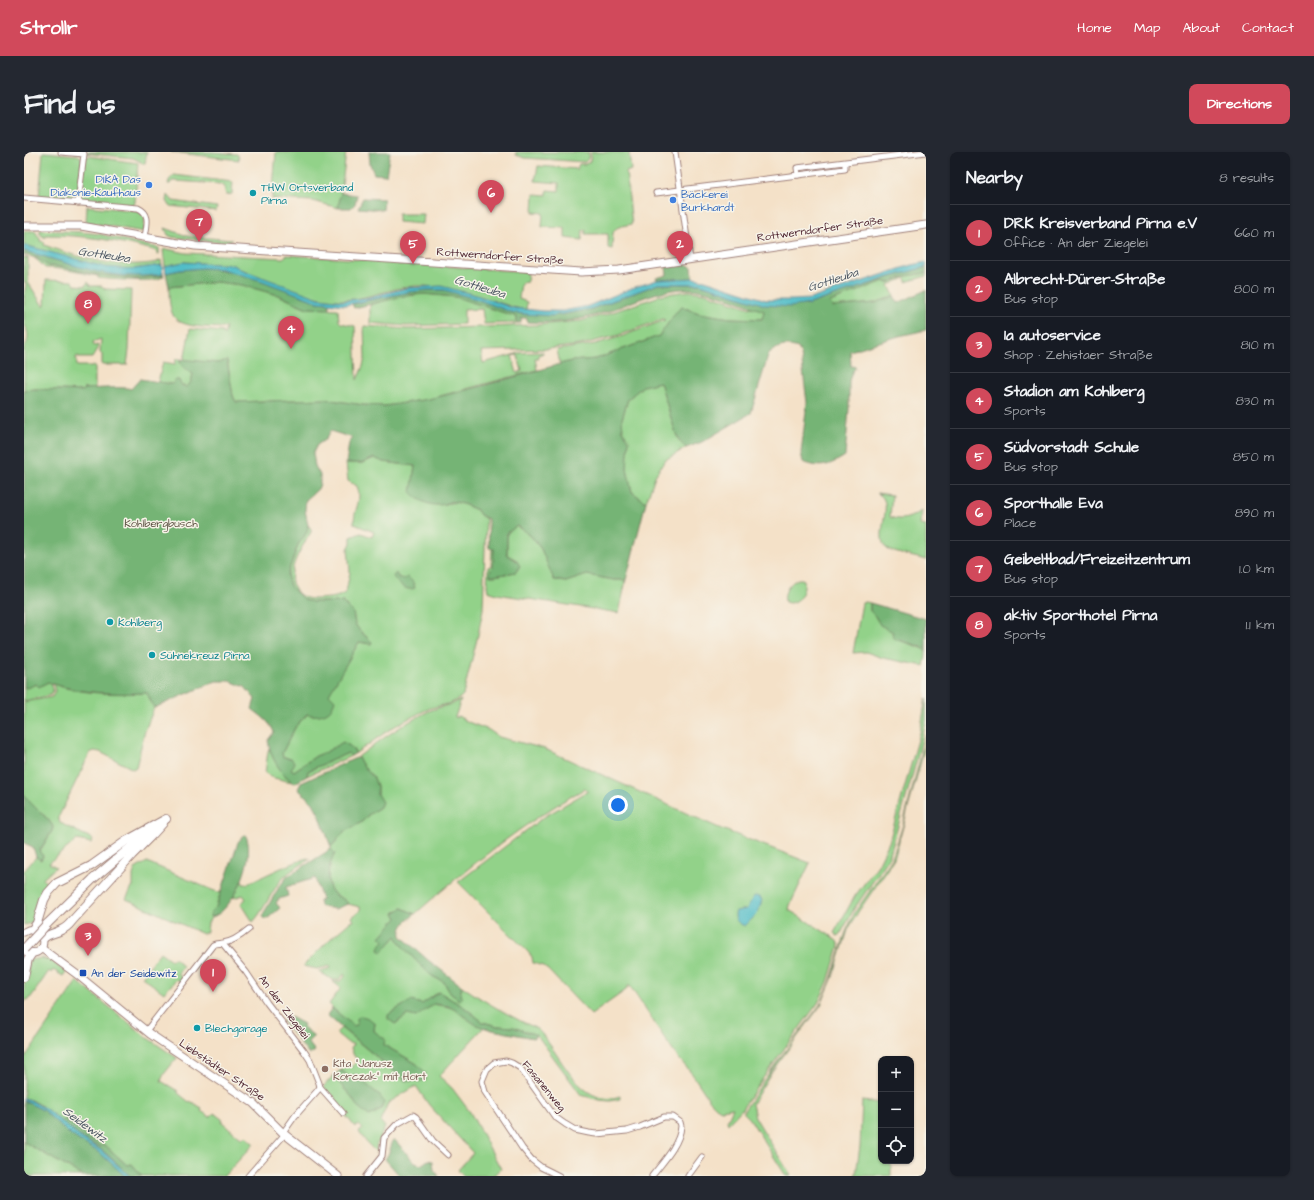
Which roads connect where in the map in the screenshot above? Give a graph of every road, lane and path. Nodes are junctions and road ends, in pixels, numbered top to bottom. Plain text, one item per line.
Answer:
1 (61, 152) edge
2 (675, 152) edge
3 (926, 152) edge
4 (680, 189) junction
5 (656, 193) dead end
6 (24, 198) edge
7 (78, 203) junction
8 (926, 225) edge
9 (24, 226) edge
10 (145, 237) junction
11 (690, 260) junction
12 (166, 819) junction
13 (249, 929) dead end
14 (32, 930) junction
15 (24, 932) edge
16 (43, 939) junction
17 (222, 944) junction
18 (41, 948) junction
19 (27, 951) edge
20 (24, 977) edge
21 (146, 1031) junction
22 (320, 1087) junction
23 (343, 1113) dead end
24 (284, 1133) junction
25 (448, 1155) dead end
26 (702, 1157) dead end
27 (248, 1176) edge
28 (338, 1176) edge
29 (366, 1176) edge
30 (559, 1176) edge
31 (652, 1176) edge
32 (688, 1176) edge

1 - 7 street
2 - 4 street
3 - 4 street
4 - 5 street
4 - 11 street
6 - 7 street
7 - 10 street
8 - 11 main road, Rottwerndorfer Straße
9 - 10 main road, Rottwerndorfer Straße
10 - 11 main road, Rottwerndorfer Straße
12 - 14 highway
12 - 16 highway
12 - 19 highway, bridge
13 - 17 street
14 - 15 main road
14 - 16 main road
16 - 18 main road
17 - 21 street
17 - 22 street, An der Ziegelei
18 - 19 main road
18 - 21 main road, Liebstädter Straße
19 - 20 highway
21 - 24 main road, Liebstädter Straße
22 - 23 street, An der Ziegelei
22 - 24 street
24 - 27 street
24 - 28 main road, Liebstädter Straße
25 - 29 street
26 - 32 street
30 - 31 street, Fasanenweg

